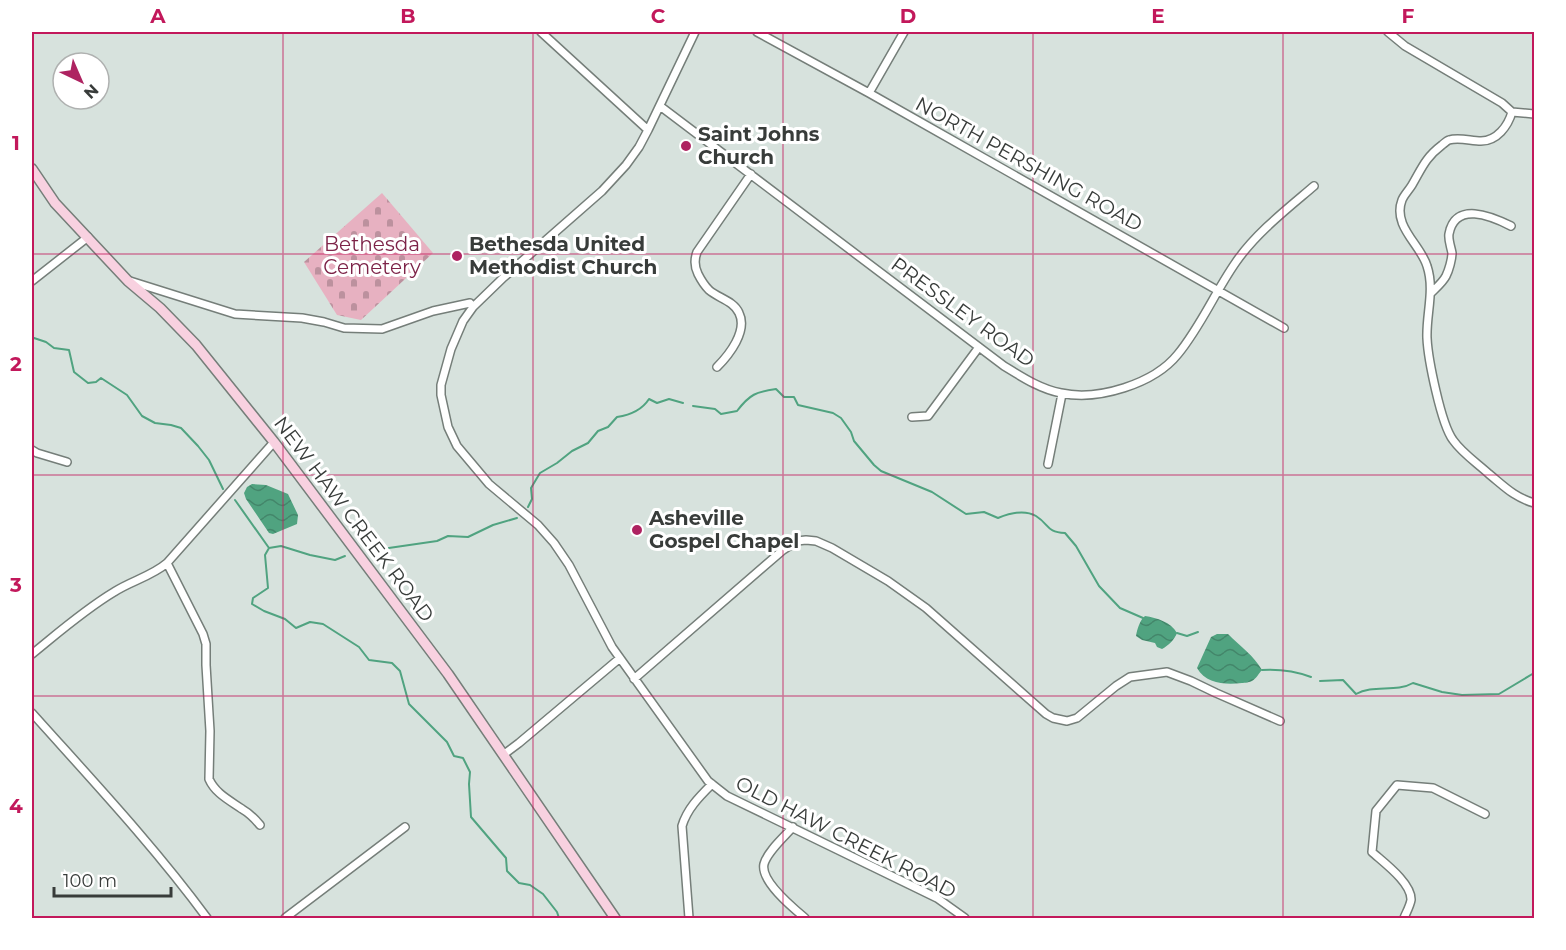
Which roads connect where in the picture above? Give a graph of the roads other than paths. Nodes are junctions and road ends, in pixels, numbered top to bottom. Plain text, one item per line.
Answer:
1 (541, 32) edge
2 (695, 32) edge
3 (756, 32) edge
4 (904, 32) edge
5 (1388, 32) edge
6 (868, 93) junction
7 (660, 106) junction
8 (1512, 112) junction
9 (1534, 114) edge
10 (648, 130) junction
11 (32, 169) edge
12 (751, 174) junction
13 (1314, 186) dead end
14 (1510, 226) dead end
15 (88, 237) junction
16 (32, 281) edge
17 (128, 281) junction
18 (1218, 290) junction
19 (1431, 293) junction
20 (473, 307) junction
21 (1284, 328) dead end
22 (979, 347) junction
23 (717, 367) dead end
24 (1062, 394) junction
25 (912, 417) dead end
26 (274, 442) junction
27 (32, 450) edge
28 (67, 462) dead end
29 (1048, 464) dead end
30 (1534, 503) edge
31 (167, 563) junction
32 (32, 654) edge
33 (620, 658) junction
34 (634, 679) junction
35 (32, 713) edge
36 (1280, 721) dead end
37 (503, 755) junction
38 (712, 784) junction
39 (1485, 814) dead end
40 (260, 825) dead end
41 (405, 827) dead end
42 (793, 827) junction
43 (207, 918) edge
44 (285, 918) edge
45 (615, 918) edge
46 (689, 918) edge
47 (805, 918) edge
48 (965, 918) edge
49 (1404, 918) edge

1 - 10 street
2 - 7 street, OLD HAW CREEK ROAD
3 - 6 street, NORTH PERSHING ROAD
4 - 6 street
5 - 8 street
6 - 18 street, NORTH PERSHING ROAD
7 - 10 street, OLD HAW CREEK ROAD
7 - 12 street, PRESSLEY ROAD
8 - 9 street
8 - 19 street
10 - 20 street, OLD HAW CREEK ROAD
11 - 15 street, NEW HAW CREEK ROAD
12 - 22 street, PRESSLEY ROAD
12 - 23 street
13 - 18 street, PRESSLEY ROAD
14 - 19 street
15 - 16 street
15 - 17 street, NEW HAW CREEK ROAD
17 - 20 street
17 - 26 street, NEW HAW CREEK ROAD
18 - 21 street, NORTH PERSHING ROAD
18 - 24 street, PRESSLEY ROAD
19 - 30 street
20 - 33 street, OLD HAW CREEK ROAD
22 - 24 street, PRESSLEY ROAD
22 - 25 street
24 - 29 street
26 - 31 street
26 - 37 street, NEW HAW CREEK ROAD
27 - 28 street
31 - 32 street
31 - 40 street
33 - 34 street, OLD HAW CREEK ROAD
33 - 37 street
34 - 36 street
34 - 38 street, OLD HAW CREEK ROAD
35 - 43 street
37 - 45 street, NEW HAW CREEK ROAD
38 - 42 street, OLD HAW CREEK ROAD
38 - 46 street
39 - 49 street
41 - 44 street
42 - 47 street
42 - 48 street, OLD HAW CREEK ROAD

